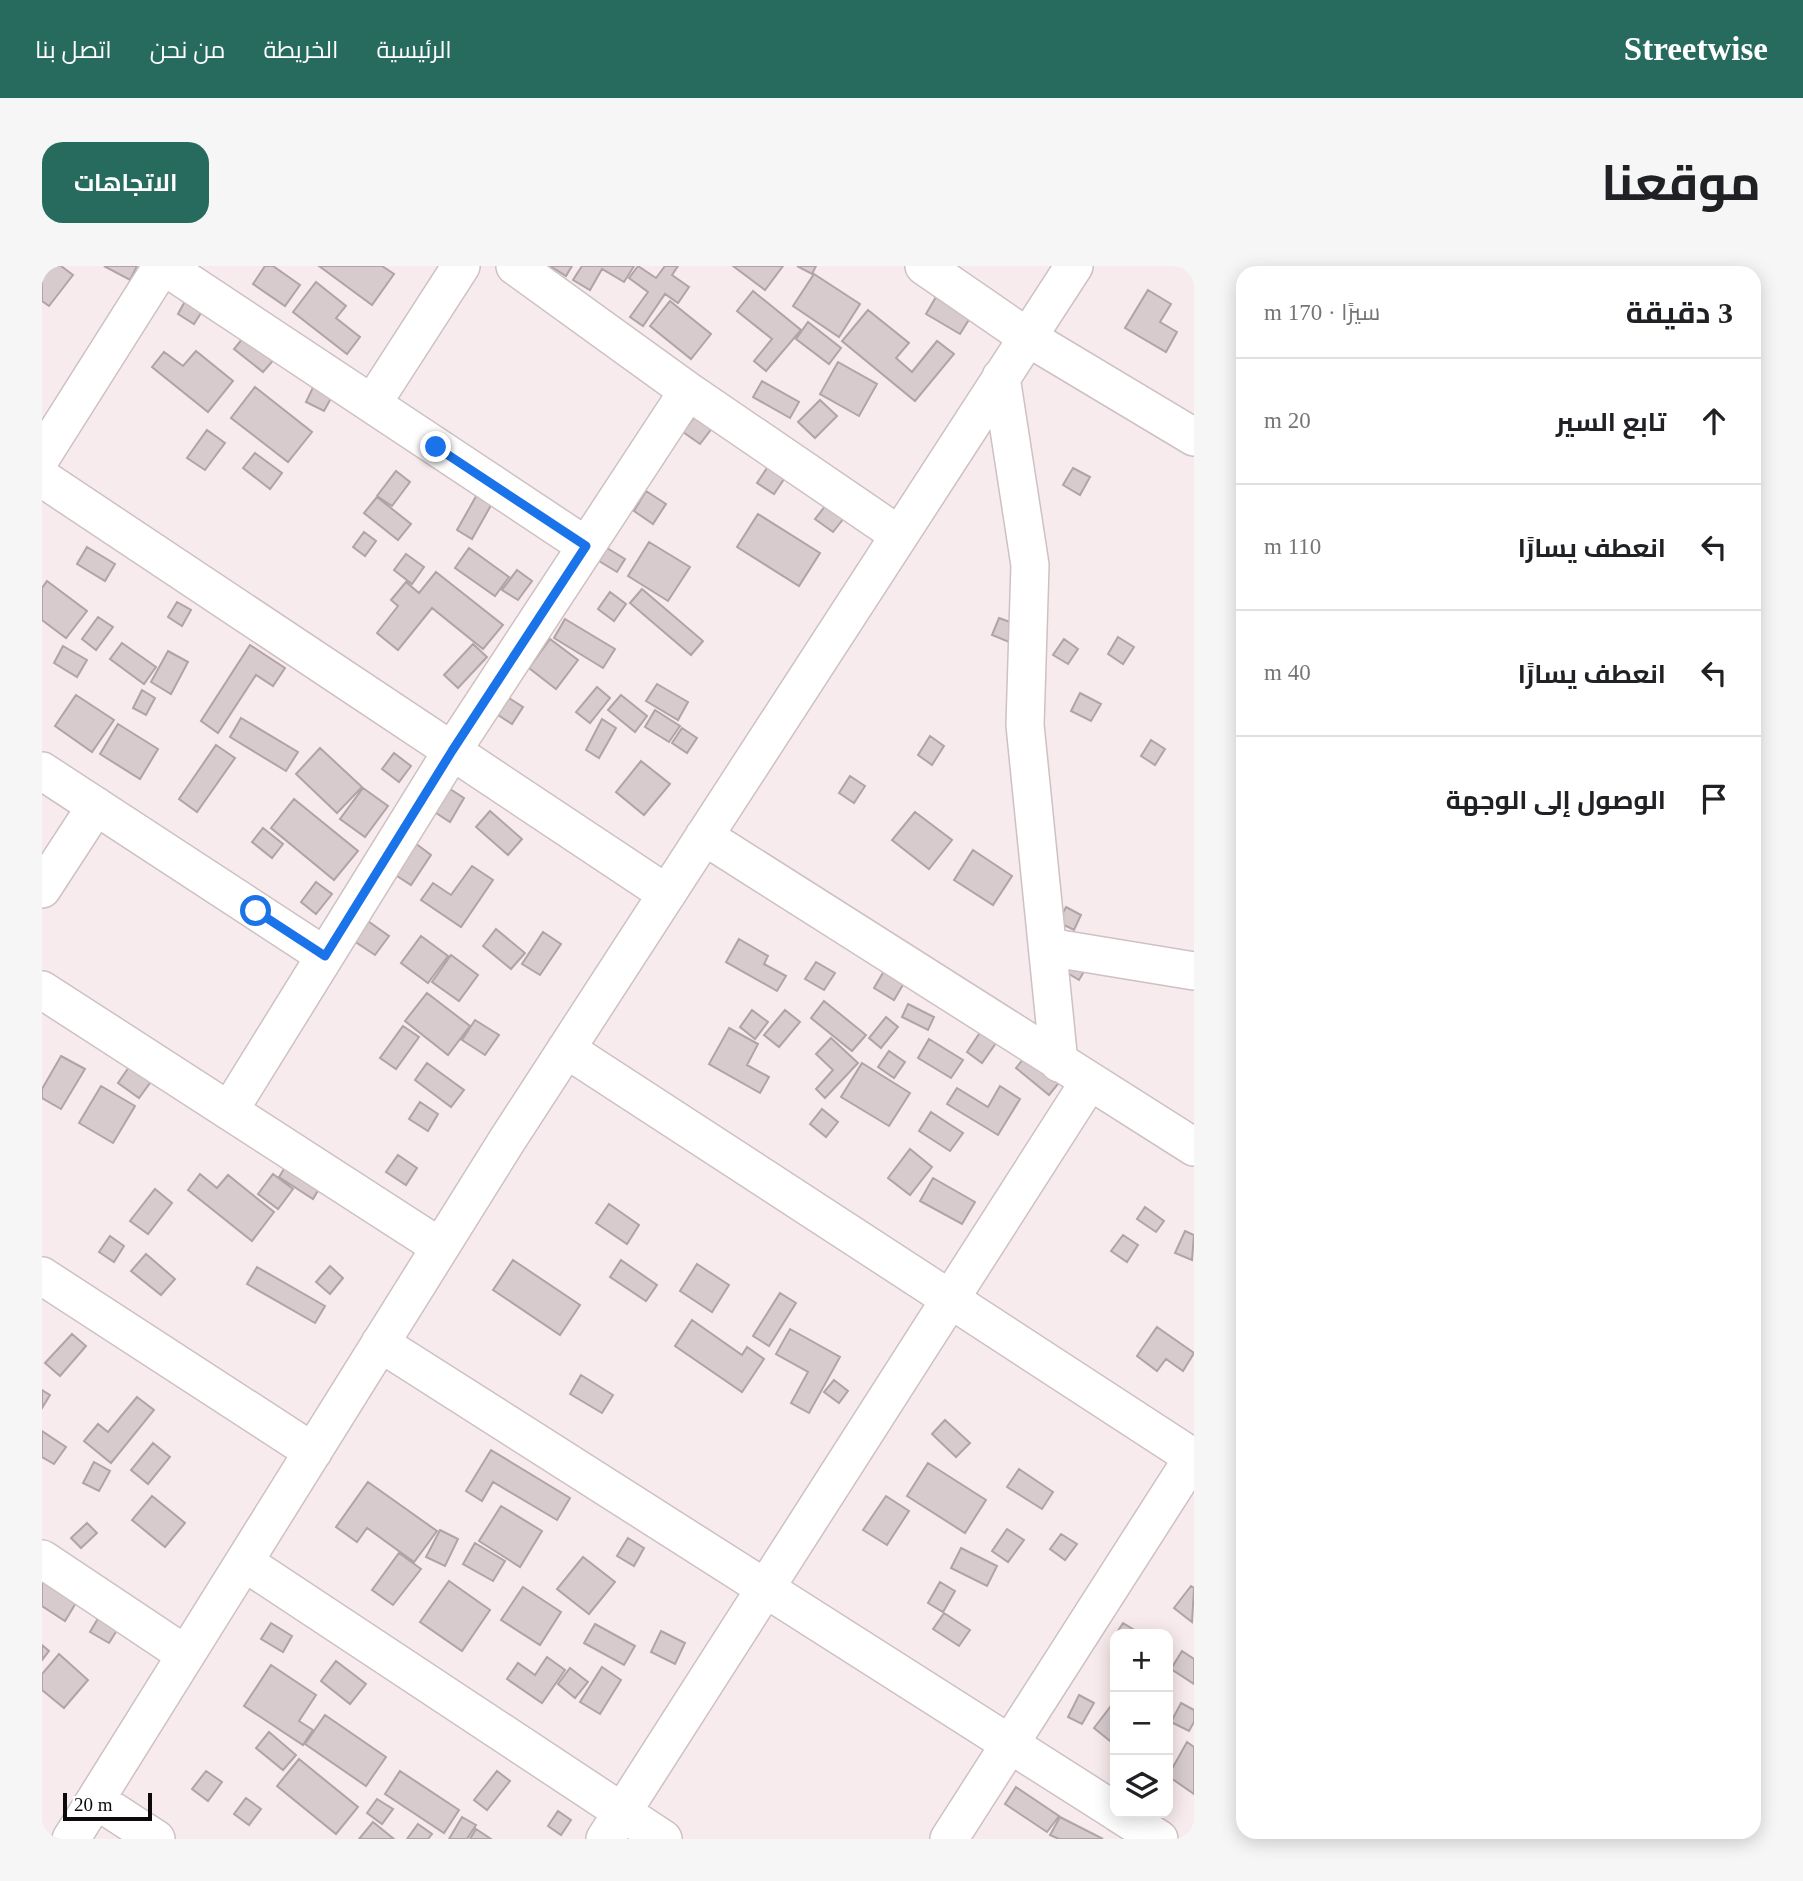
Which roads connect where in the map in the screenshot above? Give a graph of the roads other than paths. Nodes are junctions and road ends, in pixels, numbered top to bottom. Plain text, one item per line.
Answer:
1 (163, 266) edge
2 (461, 266) edge
3 (515, 266) edge
4 (924, 266) edge
5 (1074, 266) edge
6 (1027, 337) junction
7 (1001, 377) junction
8 (688, 391) junction
9 (372, 404) junction
10 (1194, 438) edge
11 (42, 456) edge
12 (42, 478) edge
13 (900, 535) junction
14 (586, 546) junction
15 (452, 751) junction
16 (42, 771) edge
17 (96, 806) junction
18 (704, 836) junction
19 (42, 889) edge
20 (667, 894) junction
21 (1048, 947) junction
22 (325, 956) junction
23 (1194, 971) edge
24 (42, 990) edge
25 (566, 1049) junction
26 (1074, 1072) junction
27 (229, 1111) junction
28 (1194, 1147) edge
29 (440, 1247) junction
30 (42, 1276) edge
31 (950, 1299) junction
32 (380, 1343) junction
33 (313, 1452) junction
34 (1194, 1457) edge
35 (42, 1559) edge
36 (244, 1562) junction
37 (765, 1588) junction
38 (186, 1655) junction
39 (1008, 1743) junction
40 (96, 1800) junction
41 (1110, 1808) edge
42 (1126, 1818) edge
43 (613, 1826) edge
44 (71, 1839) edge
45 (156, 1839) edge
46 (663, 1839) edge
47 (949, 1839) edge
48 (1159, 1839) edge

1 - 9 street
1 - 11 street
2 - 9 street
3 - 8 street
4 - 6 street
5 - 6 street
6 - 7 street
6 - 10 street
7 - 13 street
7 - 21 street
8 - 13 street
8 - 14 street
9 - 14 street
12 - 15 street
13 - 18 street
14 - 15 street
15 - 20 street
15 - 22 street
16 - 17 street
17 - 19 street
17 - 22 street
18 - 20 street
18 - 26 street
20 - 25 street
21 - 23 street
21 - 26 street
22 - 27 street
24 - 27 street
25 - 29 street
25 - 31 street
26 - 28 street
26 - 31 street
27 - 29 street
29 - 32 street
30 - 33 street
31 - 34 street
31 - 37 street
32 - 33 street
32 - 37 street
33 - 36 street
34 - 39 street
35 - 38 street
36 - 38 street
36 - 43 street
37 - 39 street
37 - 43 street
38 - 40 street
39 - 41 street
39 - 47 street
40 - 44 street
40 - 45 street
42 - 48 street
43 - 46 street

